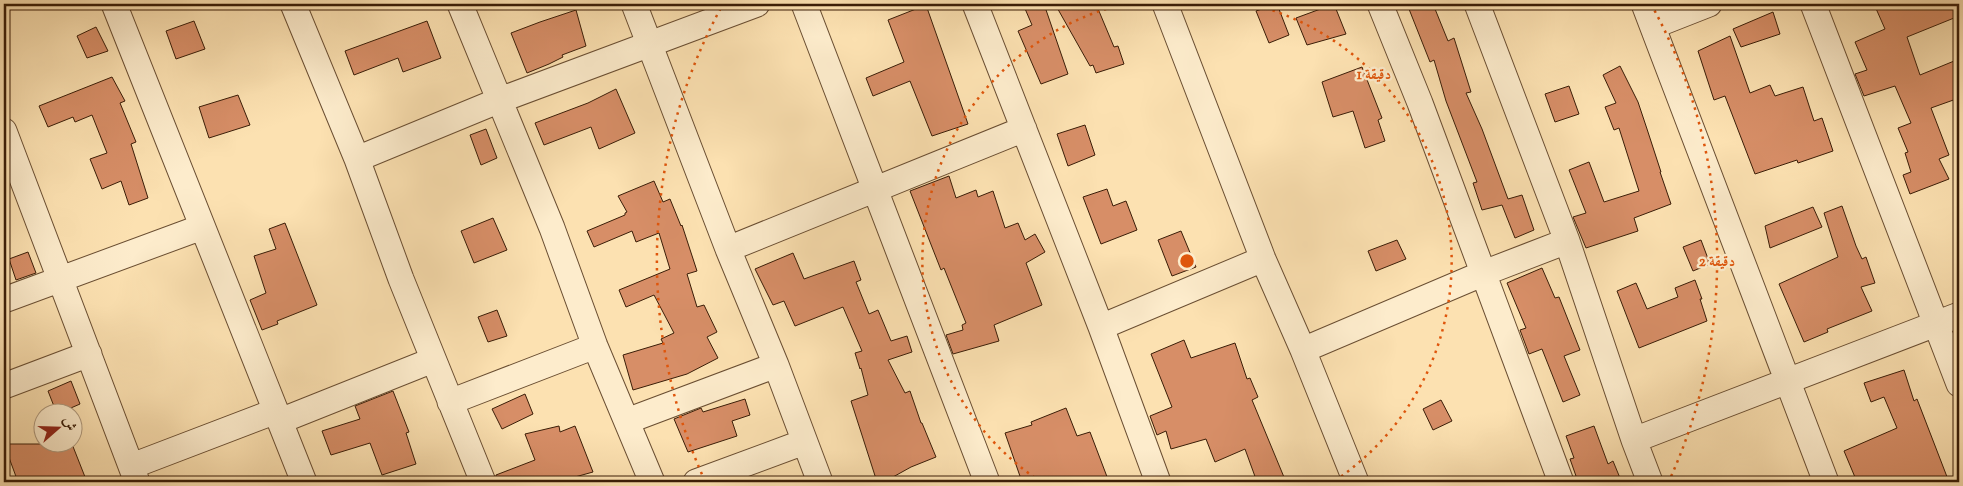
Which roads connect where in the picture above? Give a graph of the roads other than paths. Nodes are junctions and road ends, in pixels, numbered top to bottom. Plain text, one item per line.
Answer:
1 (114, 4) edge
2 (293, 4) edge
3 (460, 4) edge
4 (634, 4) edge
5 (757, 4) edge
6 (804, 4) edge
7 (975, 4) edge
8 (1165, 4) edge
9 (1380, 4) edge
10 (1477, 4) edge
11 (1709, 4) edge
12 (1814, 4) edge
13 (1649, 15) edge
14 (649, 44) junction
15 (500, 100) junction
16 (1024, 129) junction
17 (4, 131) edge
18 (358, 159) junction
19 (874, 189) junction
20 (202, 227) junction
21 (1567, 241) junction
22 (728, 249) junction
23 (1263, 259) junction
24 (1484, 273) junction
25 (60, 280) junction
26 (4, 300) edge
27 (1948, 319) edge
28 (1100, 327) junction
29 (595, 346) junction
30 (1303, 350) junction
31 (89, 354) junction
32 (434, 360) junction
33 (776, 365) junction
34 (1787, 380) junction
35 (1959, 384) edge
36 (4, 386) edge
37 (450, 402) junction
38 (278, 416) junction
39 (627, 421) junction
40 (1634, 440) junction
41 (804, 442) junction
42 (134, 474) edge
43 (304, 482) edge
44 (483, 482) edge
45 (652, 482) edge
46 (696, 482) edge
47 (820, 482) edge
48 (987, 482) edge
49 (1158, 482) edge
50 (1356, 482) edge
51 (1561, 482) edge
52 (1650, 482) edge
53 (1826, 482) edge

1 - 20 street
2 - 18 street
3 - 15 street
4 - 14 street
5 - 14 street
6 - 19 street
7 - 16 street
8 - 23 street
9 - 24 street
10 - 21 street
11 - 13 street
12 - 27 street
13 - 34 street
14 - 15 street
14 - 22 street
15 - 18 street
15 - 29 street
16 - 19 street
16 - 28 street
17 - 25 street
18 - 32 street
19 - 22 street
19 - 48 street
20 - 25 street
20 - 38 street
21 - 24 street
21 - 40 street
22 - 33 street
23 - 28 street
23 - 30 street
24 - 30 street
24 - 51 street
25 - 26 street
25 - 31 street
27 - 34 street
27 - 35 street
28 - 49 street
29 - 37 street
29 - 39 street
30 - 50 street
31 - 36 street
31 - 42 street
32 - 37 street
32 - 38 street
33 - 39 street
33 - 41 street
34 - 40 street
34 - 53 street
37 - 44 street
38 - 42 street
38 - 43 street
39 - 45 street
40 - 52 street
41 - 46 street
41 - 47 street

